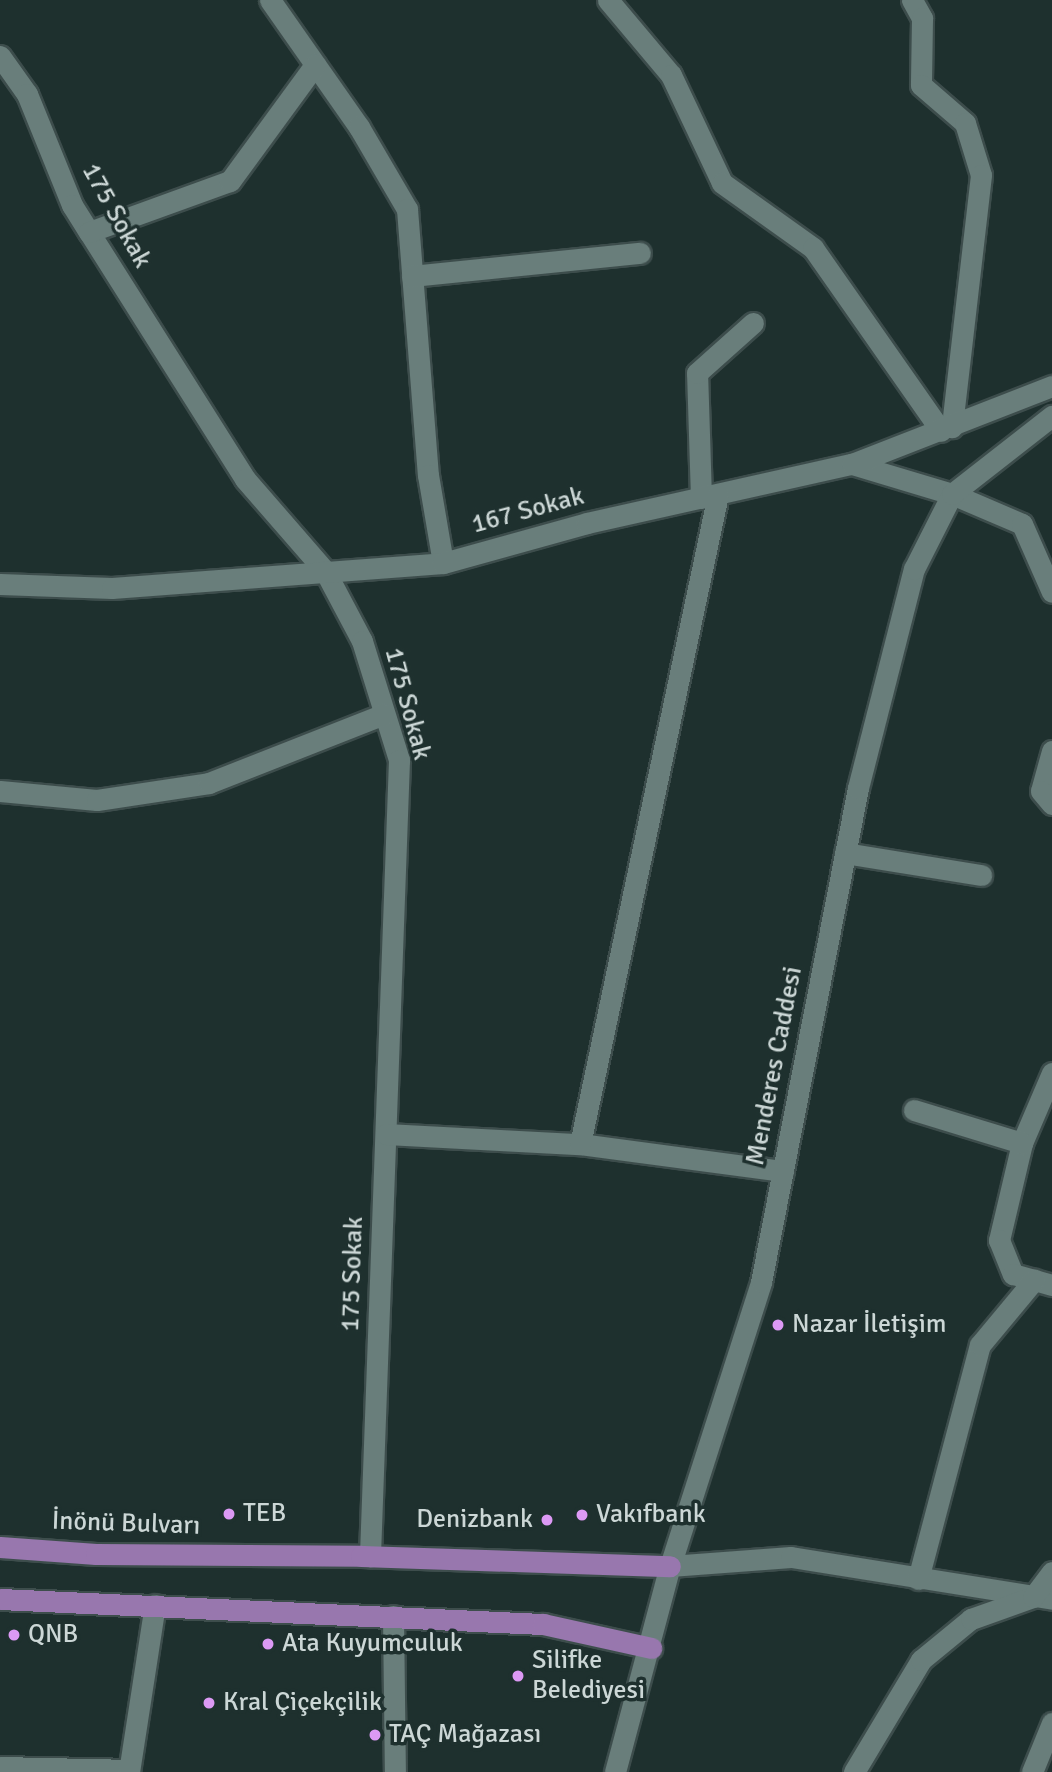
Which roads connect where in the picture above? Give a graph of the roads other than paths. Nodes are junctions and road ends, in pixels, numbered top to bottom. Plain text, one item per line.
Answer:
1 (270, 0) edge
2 (608, 0) edge
3 (912, 0) edge
4 (0, 55) edge
5 (315, 65) junction
6 (89, 232) junction
7 (640, 253) dead end
8 (412, 276) junction
9 (753, 323) dead end
10 (1052, 386) edge
11 (1052, 416) edge
12 (946, 429) junction
13 (852, 464) junction
14 (952, 494) junction
15 (709, 496) junction
16 (443, 563) junction
17 (325, 571) junction
18 (0, 584) edge
19 (1052, 592) edge
20 (384, 714) junction
21 (1052, 751) edge
22 (0, 791) edge
23 (1052, 804) edge
24 (845, 853) junction
25 (981, 875) dead end
26 (1052, 1073) edge
27 (914, 1110) dead end
28 (386, 1134) junction
29 (1022, 1143) junction
30 (580, 1144) junction
31 (783, 1171) junction
32 (1043, 1283) edge
33 (0, 1547) edge
34 (370, 1556) junction
35 (670, 1566) junction
36 (1052, 1572) edge
37 (918, 1579) junction
38 (1042, 1598) edge
39 (0, 1599) edge
40 (155, 1605) junction
41 (393, 1616) junction
42 (651, 1648) junction
43 (1052, 1723) edge
44 (0, 1767) edge
45 (129, 1771) edge
46 (395, 1772) edge
47 (615, 1772) edge
48 (854, 1772) edge
49 (1032, 1772) edge

1 - 5 street
2 - 12 street
3 - 12 street
4 - 6 street, 175 Sokak
5 - 6 street
5 - 8 street
6 - 17 street, 175 Sokak
7 - 8 street
8 - 16 street
9 - 15 street
10 - 12 street, 167 Sokak
11 - 14 street, Menderes Caddesi
12 - 13 street, 167 Sokak
13 - 14 street
13 - 15 street, 167 Sokak
14 - 19 street
14 - 24 street, Menderes Caddesi
15 - 16 street, 167 Sokak
15 - 30 street
16 - 17 street, 167 Sokak
17 - 18 street, 167 Sokak
17 - 20 street, 175 Sokak
20 - 22 street
20 - 28 street, 175 Sokak
21 - 23 street
24 - 25 street
24 - 31 street, Menderes Caddesi
26 - 29 street
27 - 29 street
28 - 30 street
28 - 34 street, 175 Sokak
29 - 32 street
30 - 31 street
31 - 35 street, Menderes Caddesi
32 - 37 street
33 - 34 main road, İnönü Bulvarı
34 - 35 main road, İnönü Bulvarı
35 - 37 street
35 - 42 street, Menderes Caddesi
36 - 38 street
37 - 38 street
38 - 48 street
39 - 40 main road
40 - 41 main road
40 - 45 street
41 - 42 main road
41 - 46 street
42 - 47 street, Menderes Caddesi
43 - 49 street
44 - 45 street

